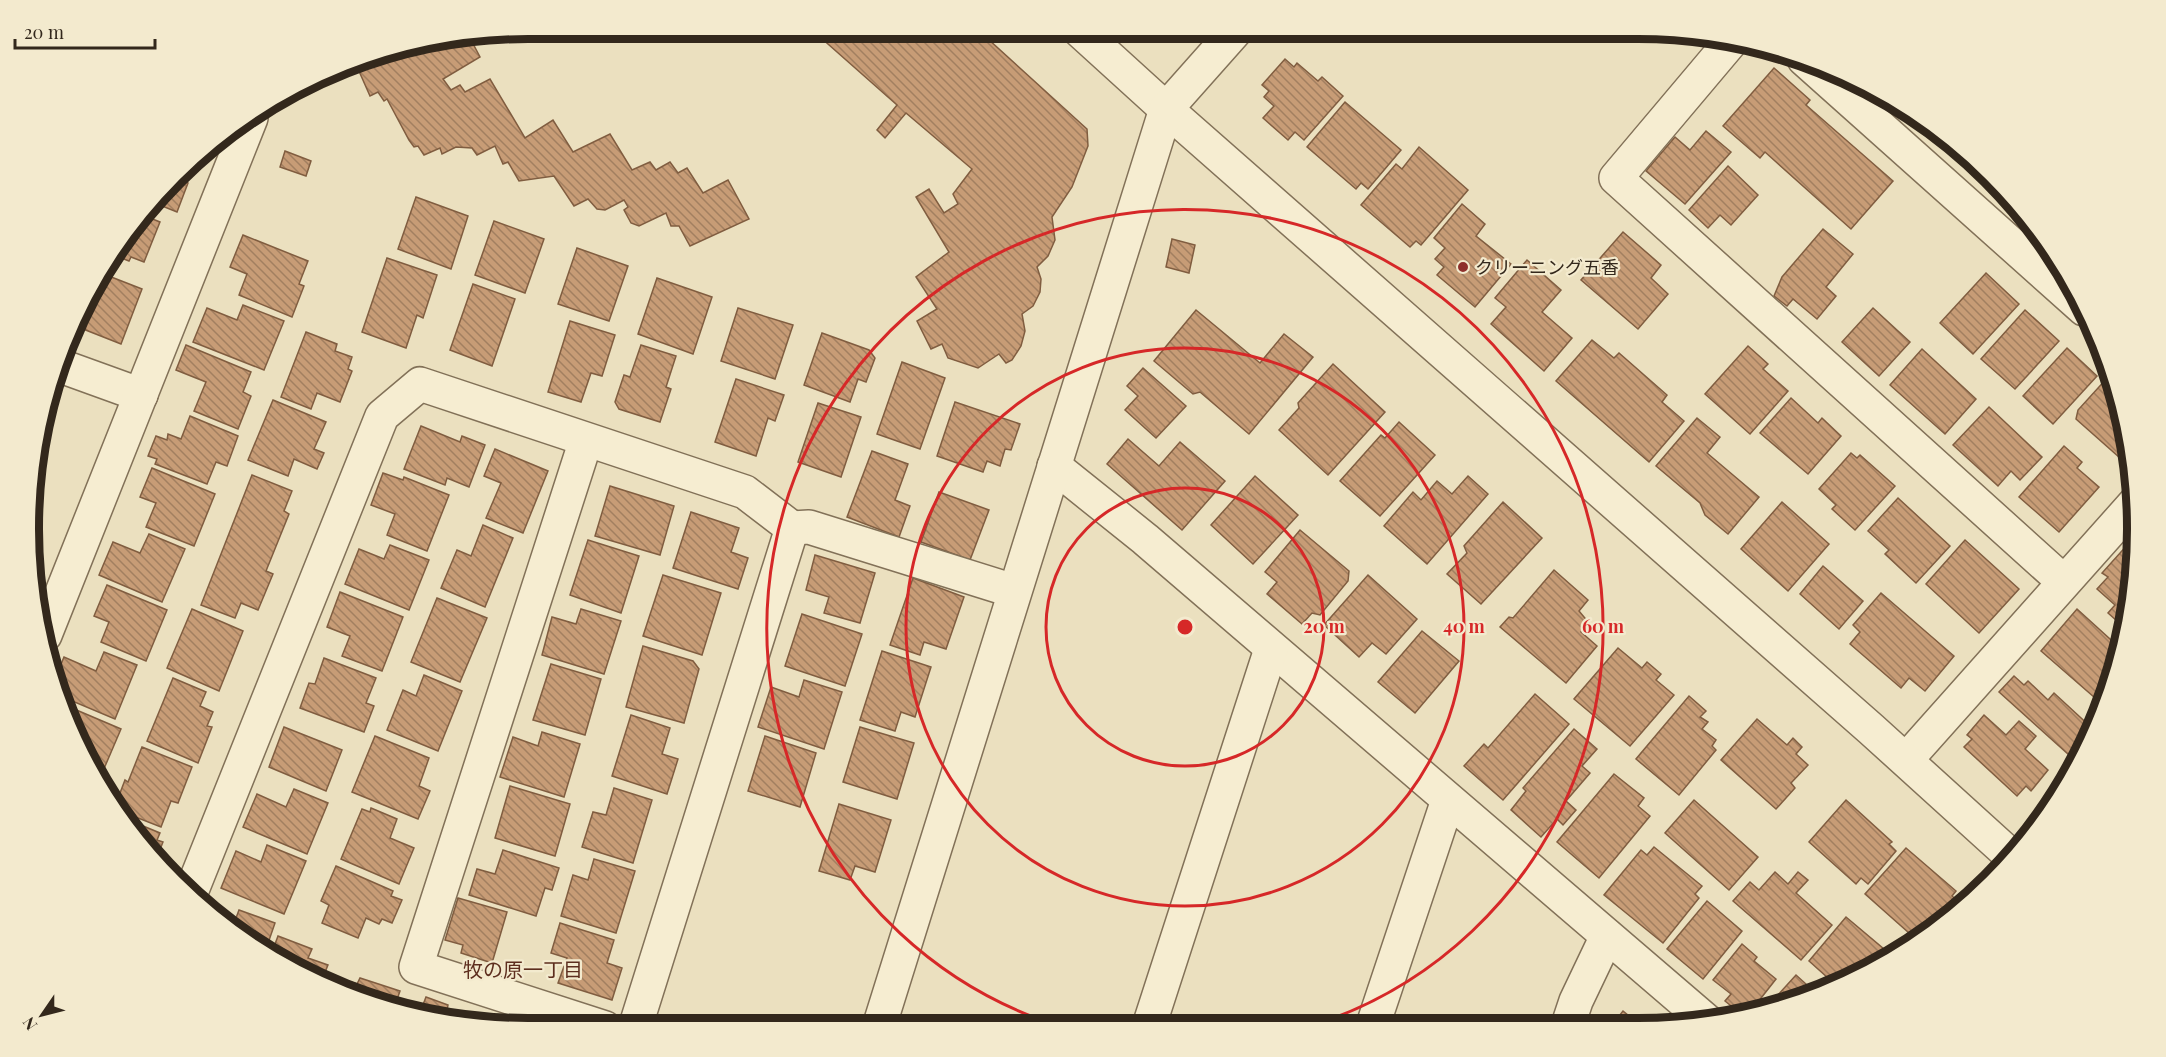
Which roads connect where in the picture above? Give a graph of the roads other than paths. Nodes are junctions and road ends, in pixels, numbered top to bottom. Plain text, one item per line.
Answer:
1 (1090, 39) edge
2 (1227, 39) edge
3 (1726, 47) edge
4 (1822, 75) edge
5 (1166, 109) junction
6 (247, 128) edge
7 (2066, 293) edge
8 (66, 367) edge
9 (141, 395) junction
10 (586, 440) junction
11 (1054, 466) junction
12 (2127, 512) edge
13 (792, 528) junction
14 (2064, 582) junction
15 (1014, 591) junction
16 (49, 626) edge
17 (1272, 649) junction
18 (1906, 760) junction
19 (1448, 800) junction
20 (2006, 851) edge
21 (194, 886) edge
22 (1607, 936) junction
23 (1699, 1014) edge
24 (574, 1018) edge
25 (638, 1018) edge
26 (882, 1018) edge
27 (1152, 1018) edge
28 (1375, 1018) edge
29 (1570, 1018) edge

1 - 5 street
2 - 5 street
3 - 14 street
4 - 7 street
5 - 11 street
5 - 18 street
6 - 9 street
8 - 9 street
9 - 16 street
10 - 13 street
10 - 21 street
10 - 24 street
11 - 15 street
11 - 17 street
12 - 14 street
13 - 15 street
13 - 25 street
14 - 18 street
15 - 26 street
17 - 19 street
17 - 27 street
18 - 20 street
19 - 22 street
19 - 28 street
22 - 23 street
22 - 29 street

